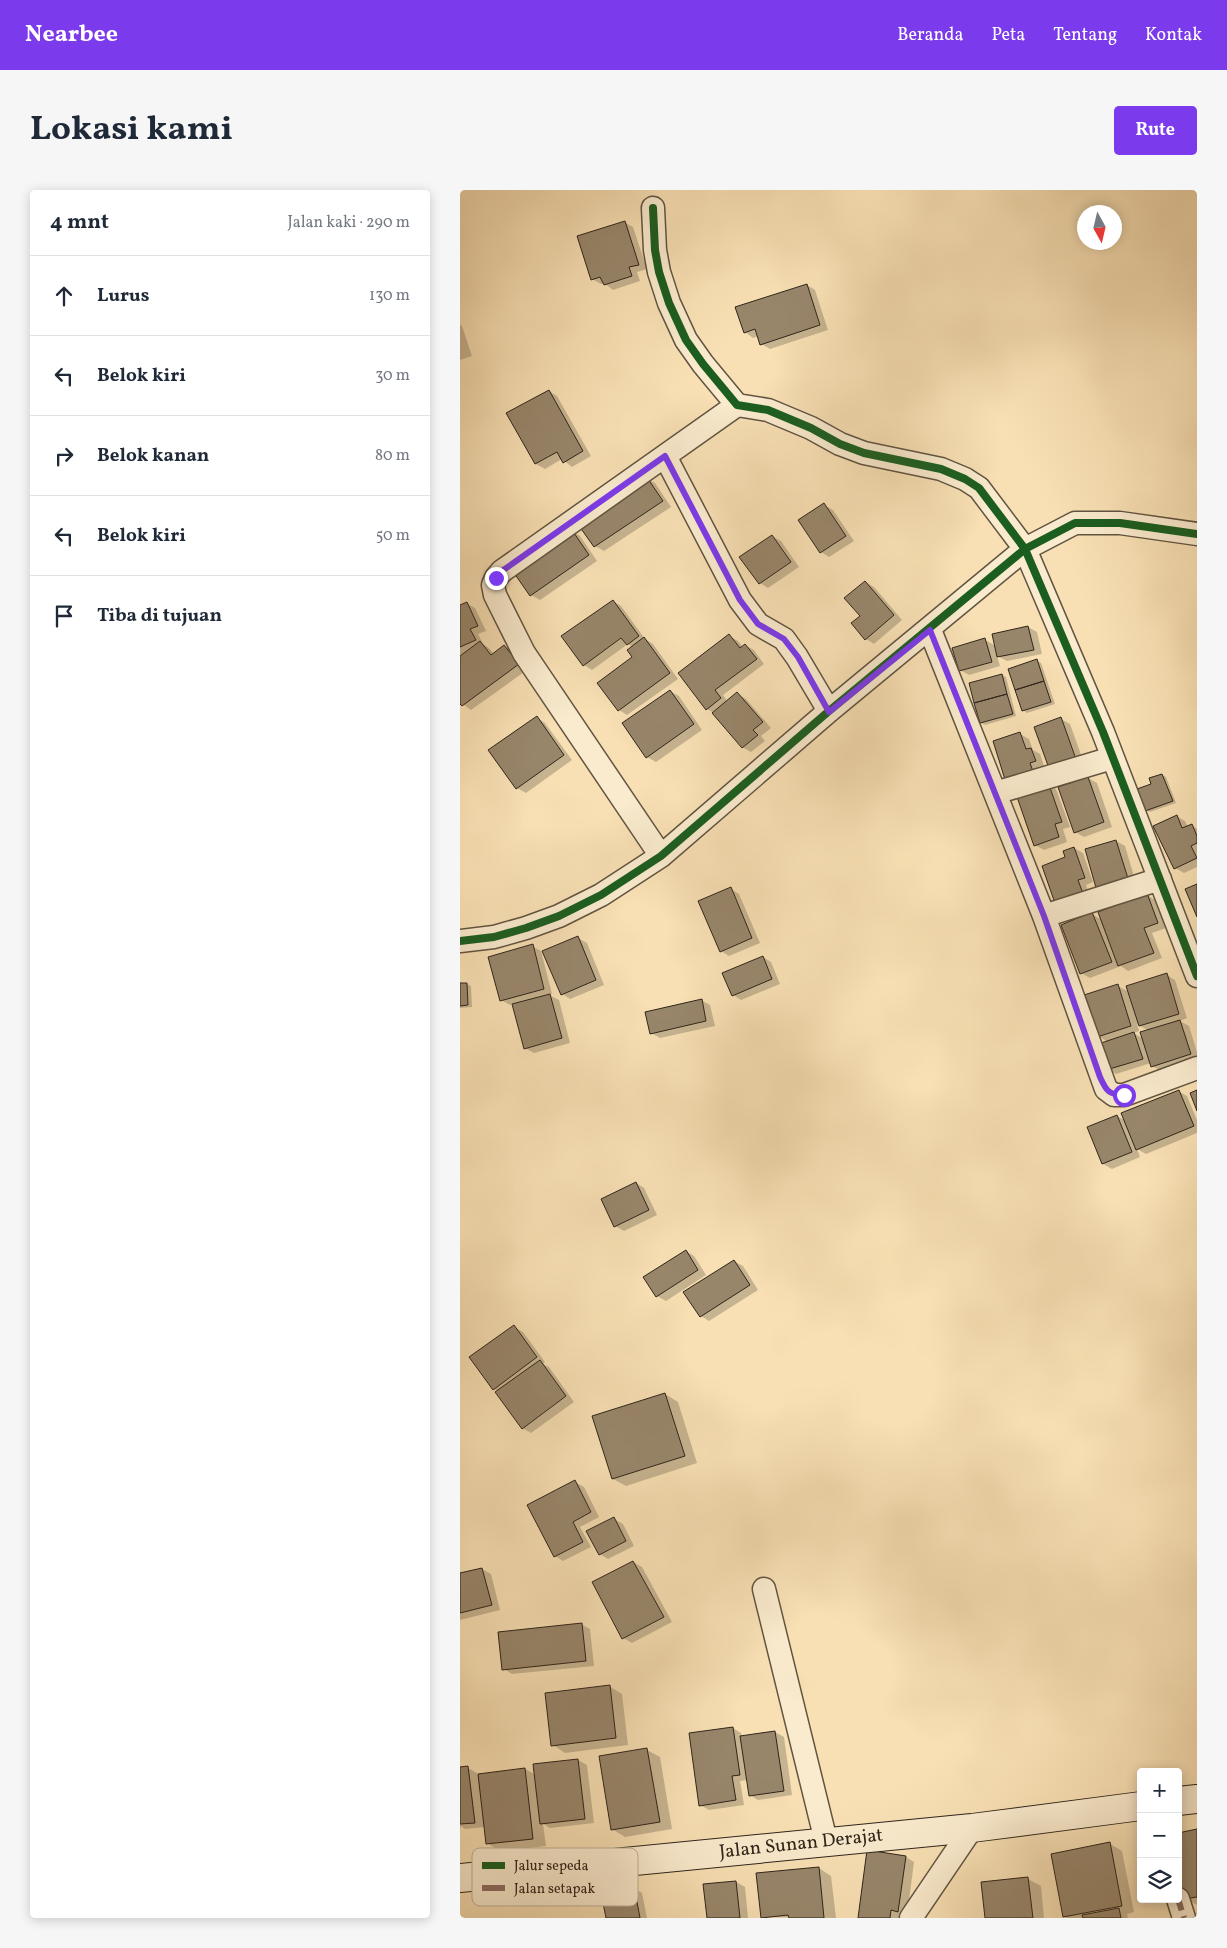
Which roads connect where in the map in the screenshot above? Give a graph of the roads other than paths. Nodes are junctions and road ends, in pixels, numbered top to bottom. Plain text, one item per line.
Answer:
1 (654, 208) dead end
2 (737, 405) junction
3 (665, 456) junction
4 (1197, 534) edge
5 (1025, 550) junction
6 (930, 630) junction
7 (829, 712) junction
8 (1112, 758) junction
9 (995, 793) junction
10 (661, 856) junction
11 (1160, 879) junction
12 (1044, 916) junction
13 (460, 941) edge
14 (1197, 976) edge
15 (1197, 1068) edge
16 (764, 1589) dead end
17 (1197, 1799) edge
18 (1182, 1801) edge
19 (1137, 1807) edge
20 (972, 1828) junction
21 (826, 1841) junction
22 (638, 1860) edge
23 (1179, 1903) edge
24 (911, 1918) edge
25 (1184, 1918) edge

1 - 2 street
2 - 3 street
2 - 5 street
3 - 7 street
3 - 10 street
4 - 5 street
5 - 6 street
5 - 8 street
6 - 7 street
6 - 9 street
7 - 10 street
8 - 9 street
8 - 11 street
9 - 12 street
10 - 13 street
11 - 12 street
11 - 14 street
12 - 15 street
16 - 21 street
17 - 18 street
19 - 20 street, Jalan Sunan Derajat
20 - 21 street, Jalan Sunan Derajat
20 - 24 street
21 - 22 street, Jalan Sunan Derajat
23 - 25 street

